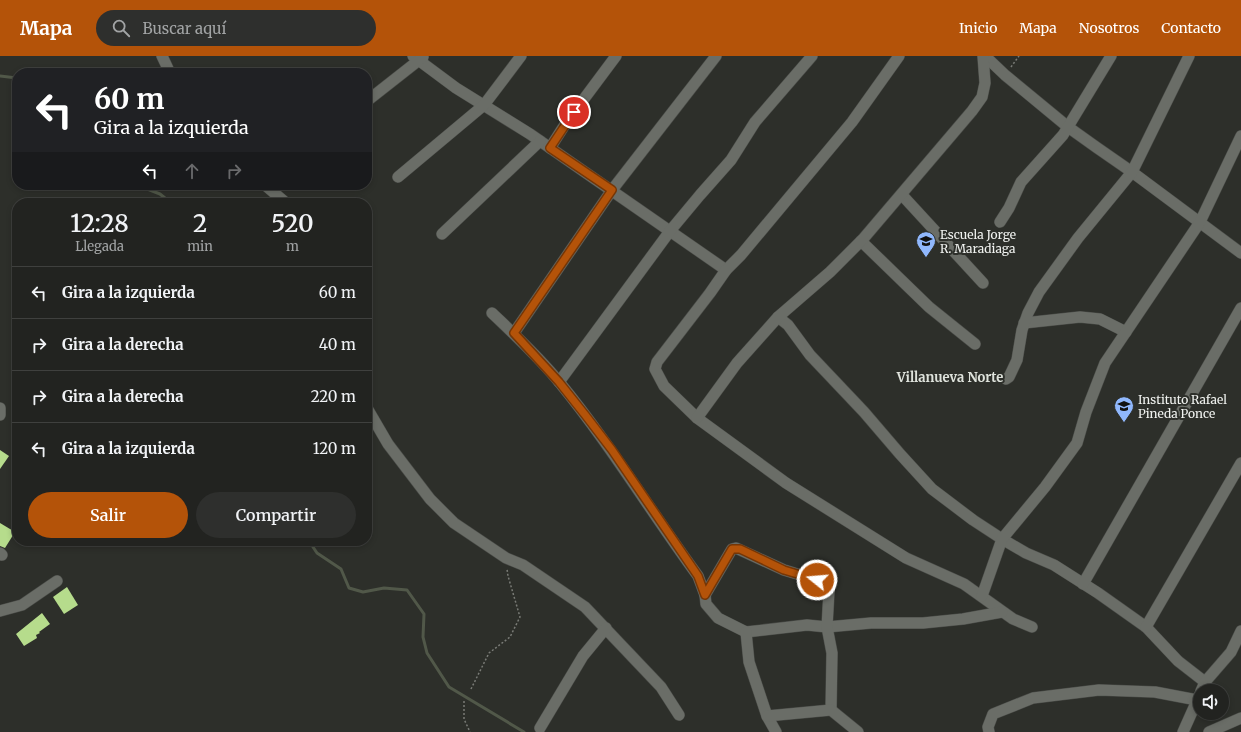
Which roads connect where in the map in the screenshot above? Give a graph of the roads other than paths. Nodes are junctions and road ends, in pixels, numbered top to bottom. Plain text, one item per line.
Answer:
1 (162, 56) edge
2 (521, 56) edge
3 (616, 56) edge
4 (716, 56) edge
5 (812, 56) edge
6 (899, 56) edge
7 (984, 56) edge
8 (1111, 56) edge
9 (1189, 56) edge
10 (419, 57) edge
11 (168, 68) edge
12 (372, 97) edge
13 (484, 105) junction
14 (1068, 127) junction
15 (1241, 136) edge
16 (540, 141) junction
17 (550, 148) junction
18 (1132, 172) junction
19 (398, 177) dead end
20 (271, 190) edge
21 (612, 190) junction
22 (902, 195) junction
23 (280, 198) edge
24 (1000, 222) dead end
25 (1200, 222) junction
26 (670, 231) junction
27 (442, 234) dead end
28 (861, 241) junction
29 (1241, 253) edge
30 (726, 270) junction
31 (983, 282) dead end
32 (1241, 308) edge
33 (492, 313) dead end
34 (778, 317) junction
35 (1024, 323) junction
36 (1126, 332) junction
37 (514, 333) junction
38 (975, 344) dead end
39 (1006, 379) dead end
40 (559, 382) junction
41 (0, 408) edge
42 (0, 415) edge
43 (372, 417) edge
44 (697, 418) junction
45 (1241, 463) edge
46 (1002, 539) junction
47 (57, 581) dead end
48 (1083, 584) junction
49 (705, 595) junction
50 (982, 596) junction
51 (0, 611) edge
52 (1002, 612) junction
53 (827, 627) junction
54 (1032, 627) dead end
55 (1146, 627) junction
56 (606, 628) junction
57 (1241, 631) edge
58 (746, 632) junction
59 (1195, 684) edge
60 (1207, 684) edge
61 (1193, 692) edge
62 (831, 710) junction
63 (1193, 710) edge
64 (679, 715) dead end
65 (767, 716) junction
66 (1241, 718) edge
67 (540, 728) dead end
68 (776, 732) edge
69 (858, 732) edge
70 (989, 732) edge
71 (1183, 732) edge
72 (1209, 732) edge

1 - 11 street
2 - 13 street
3 - 17 street
4 - 21 street
5 - 26 street
6 - 30 street
7 - 14 street
7 - 22 street
8 - 14 street
9 - 18 street
10 - 12 street
10 - 13 street
13 - 16 street
13 - 19 street
14 - 18 street
14 - 24 street
15 - 25 street
16 - 17 street
16 - 27 street
17 - 21 street
18 - 25 street
18 - 35 street
20 - 23 street
21 - 26 street
21 - 37 street
22 - 28 street
22 - 31 street
25 - 29 street
25 - 36 street
26 - 30 street
26 - 40 street
28 - 34 street
28 - 38 street
30 - 44 street
32 - 48 street
33 - 37 street
34 - 44 street
34 - 46 street
35 - 36 street
35 - 39 street
36 - 46 street
37 - 40 street
40 - 49 street
41 - 42 street
43 - 56 street
44 - 50 street
45 - 55 street
46 - 48 street
46 - 50 street
47 - 51 street
48 - 55 street
49 - 53 street
49 - 58 street
50 - 52 street
52 - 53 street
52 - 54 street
53 - 58 street
53 - 62 street
55 - 59 street
56 - 64 street
56 - 67 street
57 - 60 street
58 - 65 street
61 - 70 street
62 - 65 street
62 - 69 street
63 - 71 street
65 - 68 street
66 - 72 street

